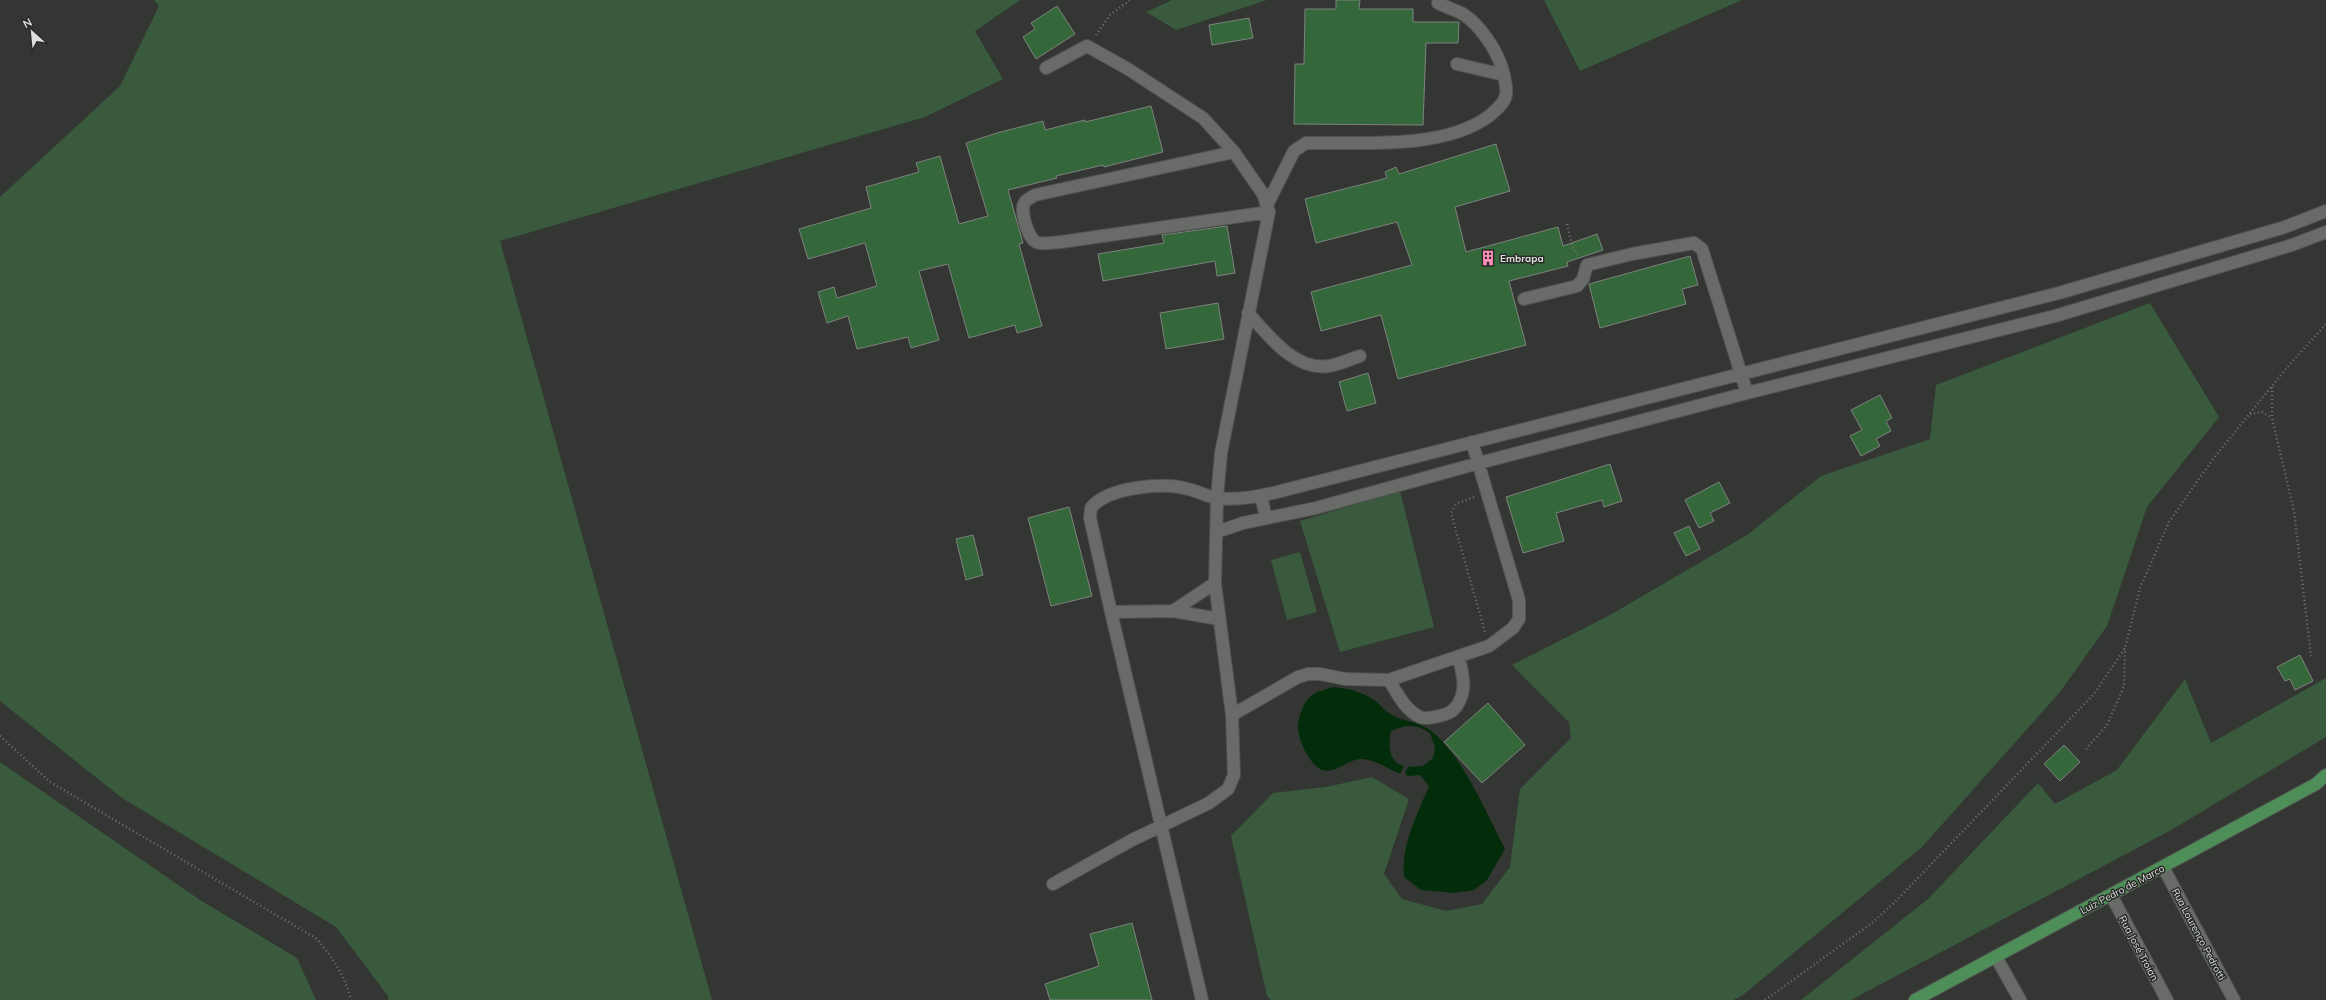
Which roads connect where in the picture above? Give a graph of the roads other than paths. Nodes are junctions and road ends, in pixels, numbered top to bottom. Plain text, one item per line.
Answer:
1 (1438, 3) dead end
2 (1457, 64) dead end
3 (1046, 68) dead end
4 (1504, 75) junction
5 (1234, 152) junction
6 (1269, 208) junction
7 (2326, 211) edge
8 (2326, 232) edge
9 (1524, 299) dead end
10 (1248, 314) junction
11 (1360, 356) dead end
12 (1740, 372) junction
13 (1747, 393) junction
14 (1600, 408) junction
15 (1606, 430) junction
16 (1472, 442) junction
17 (1478, 463) junction
18 (1261, 496) junction
19 (1217, 498) junction
20 (1266, 518) junction
21 (1217, 532) junction
22 (1215, 583) junction
23 (1172, 611) junction
24 (1111, 612) junction
25 (1219, 619) junction
26 (1459, 656) junction
27 (1389, 680) junction
28 (1232, 715) junction
29 (2326, 775) edge
30 (1161, 828) junction
31 (2163, 867) junction
32 (1053, 884) dead end
33 (2111, 895) junction
34 (1996, 957) junction
35 (1202, 1000) edge
36 (1915, 1000) edge
37 (2020, 1000) edge
38 (2167, 1000) edge
39 (2234, 1000) edge

1 - 4 street
2 - 4 street
3 - 5 street
4 - 6 street
5 - 6 street
5 - 6 street
6 - 10 street
7 - 12 street
8 - 13 street
9 - 12 street
10 - 11 street
10 - 19 street
12 - 13 street
12 - 14 street
13 - 15 street
14 - 15 street
14 - 16 street
15 - 17 street
16 - 17 street
16 - 18 street
17 - 20 street
17 - 26 street
18 - 19 street
18 - 20 street
19 - 21 street
19 - 24 street
20 - 21 street
21 - 22 street
22 - 23 street
22 - 25 street
23 - 24 street
23 - 25 street
24 - 30 street
25 - 28 street
26 - 27 street
26 - 27 street
27 - 28 street
28 - 30 street
29 - 31 main road, Luiz Pedro de Marco
30 - 32 street
30 - 35 street
31 - 33 main road, Luiz Pedro de Marco
31 - 39 street, Rua Lourenço Pedrotti
33 - 34 main road, Luiz Pedro de Marco
33 - 38 street, Rua José Troian
34 - 36 main road, Luiz Pedro de Marco
34 - 37 street

